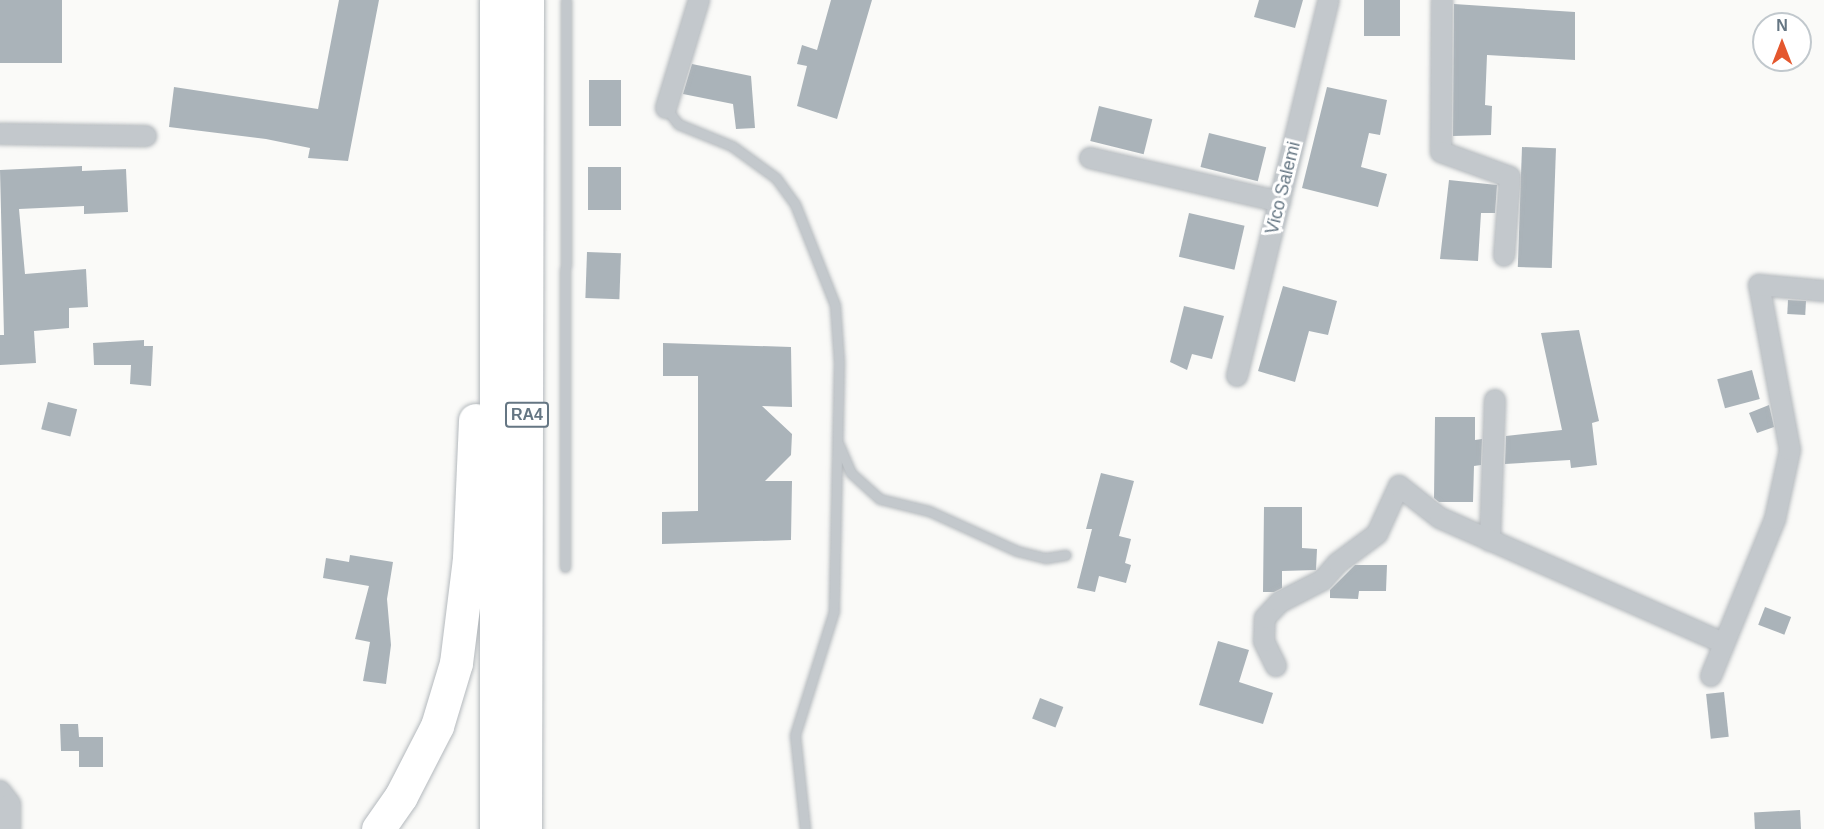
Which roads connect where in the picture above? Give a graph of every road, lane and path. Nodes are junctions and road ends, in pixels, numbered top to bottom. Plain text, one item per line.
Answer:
1 (496, 0) edge
2 (527, 0) edge
3 (566, 0) edge
4 (699, 0) edge
5 (1329, 0) edge
6 (1442, 0) edge
7 (666, 108) joint
8 (0, 134) edge
9 (146, 136) dead end
10 (1090, 158) dead end
11 (1280, 202) junction
12 (1504, 256) dead end
13 (496, 279) junction
14 (1824, 291) edge
15 (1237, 376) dead end
16 (1495, 400) dead end
17 (838, 443) junction
18 (1490, 541) junction
19 (1066, 555) dead end
20 (565, 567) dead end
21 (1724, 643) junction
22 (1276, 666) dead end
23 (1710, 676) dead end
24 (0, 791) edge
25 (10, 829) edge
26 (378, 829) edge
27 (496, 829) edge
28 (525, 829) edge
29 (805, 829) edge

1 - 13 highway, RA4
2 - 28 highway, RA4
3 - 20 lane
4 - 7 street
5 - 11 street, Vico Salemi
6 - 12 street
7 - 17 lane
8 - 9 street
10 - 11 street
11 - 15 street, Vico Salemi
13 - 26 highway
13 - 27 highway, RA4
14 - 21 street
16 - 18 street
17 - 19 lane
17 - 29 lane
18 - 21 street
18 - 22 street
21 - 23 street
24 - 25 street

